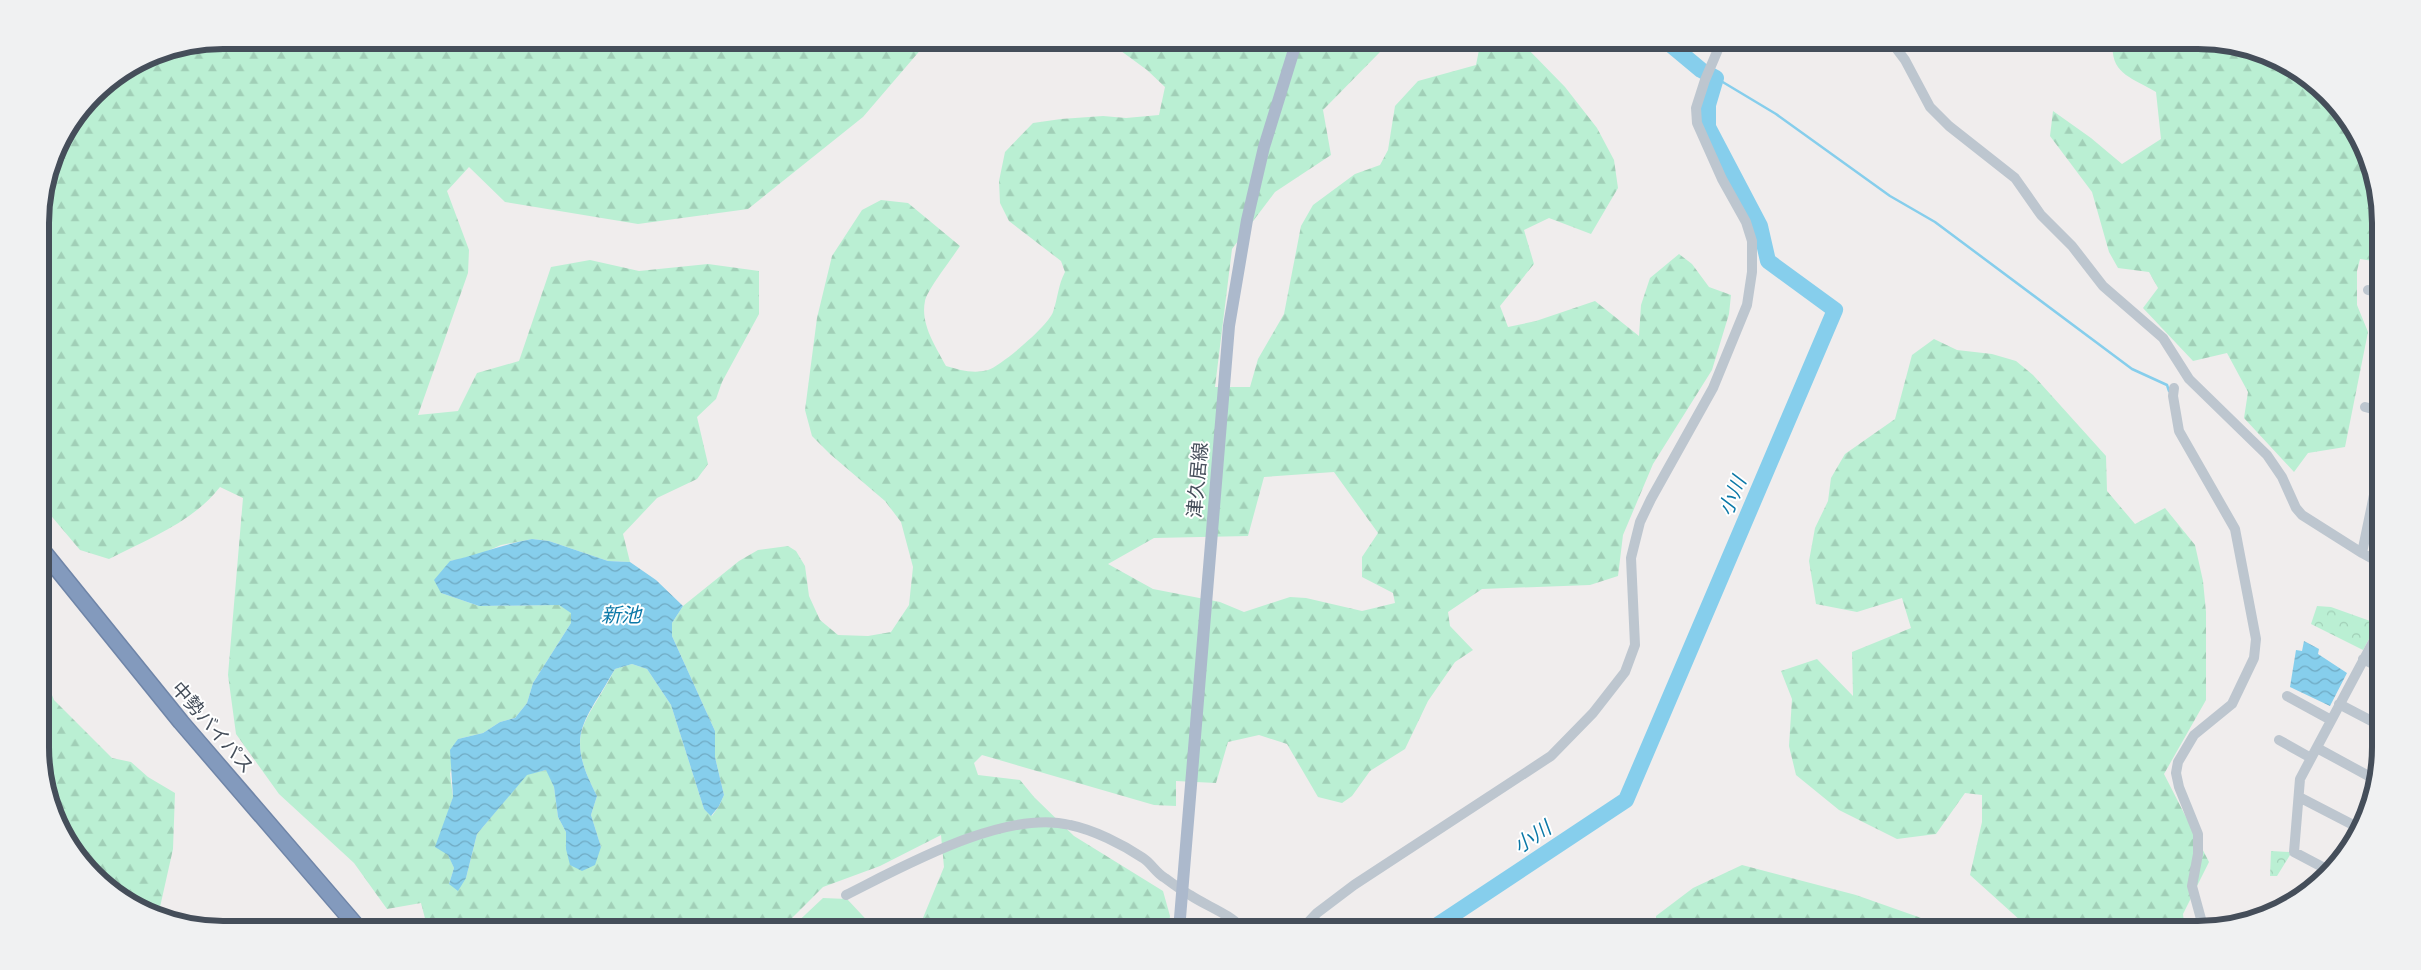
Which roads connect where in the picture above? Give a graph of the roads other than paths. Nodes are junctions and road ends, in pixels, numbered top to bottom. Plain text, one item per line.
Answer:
1 (1294, 49) edge
2 (1718, 49) edge
3 (1897, 49) edge
4 (2368, 290) dead end
5 (2372, 291) edge
6 (2174, 388) dead end
7 (2364, 407) dead end
8 (2372, 409) edge
9 (2372, 519) edge
10 (2362, 553) junction
11 (49, 559) edge
12 (2372, 559) edge
13 (2372, 643) edge
14 (2363, 659) junction
15 (2372, 664) edge
16 (2287, 696) dead end
17 (2339, 704) junction
18 (2331, 720) junction
19 (2372, 721) edge
20 (2279, 740) dead end
21 (2317, 748) junction
22 (2311, 758) junction
23 (2370, 777) edge
24 (2299, 797) junction
25 (2353, 825) edge
26 (2323, 867) edge
27 (1183, 890) junction
28 (846, 895) dead end
29 (353, 921) edge
30 (1180, 921) edge
31 (1233, 921) edge
32 (1309, 921) edge
33 (2202, 921) edge

1 - 27 main road, 津久居線
2 - 32 street
3 - 10 street
4 - 5 street
6 - 33 street
7 - 8 street
9 - 10 street
10 - 12 street
11 - 29 highway, 中勢バイパス
13 - 14 street
14 - 15 street
14 - 17 street
16 - 18 street
17 - 18 street
17 - 19 street
18 - 21 street
20 - 22 street
21 - 22 street
21 - 23 street
22 - 24 street
24 - 25 street
24 - 26 street
27 - 28 street
27 - 30 main road, 津久居線
27 - 31 street

